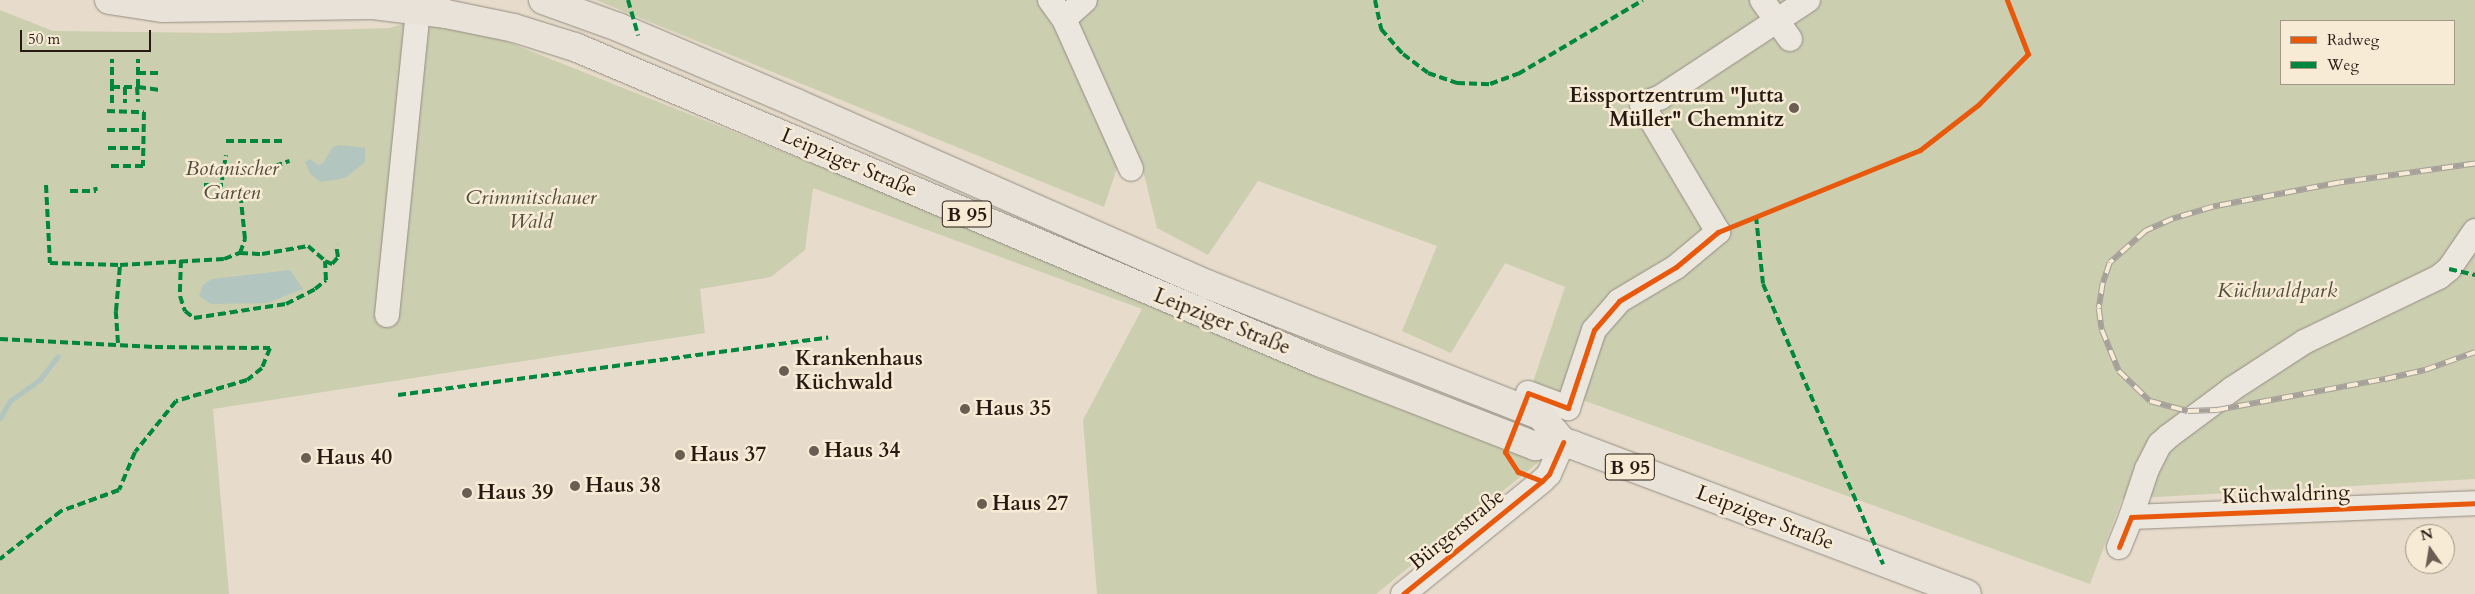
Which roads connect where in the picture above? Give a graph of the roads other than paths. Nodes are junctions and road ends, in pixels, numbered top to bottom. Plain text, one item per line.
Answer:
1 (108, 0) edge
2 (543, 0) edge
3 (1050, 0) edge
4 (1085, 0) edge
5 (1762, 0) edge
6 (1794, 0) edge
7 (1808, 0) edge
8 (374, 2) edge
9 (418, 11) junction
10 (1064, 19) junction
11 (1776, 20) junction
12 (1790, 39) dead end
13 (1131, 169) dead end
14 (2475, 231) edge
15 (387, 315) dead end
16 (1528, 393) dead end
17 (1562, 442) junction
18 (2475, 503) edge
19 (2131, 517) junction
20 (2119, 547) dead end
21 (1403, 594) edge
22 (1967, 594) edge

1 - 8 main road, Leipziger Straße / B 95
2 - 17 main road, Leipziger Straße / B 95
3 - 10 street
4 - 10 street
5 - 11 street
6 - 11 street
7 - 11 street
8 - 9 main road, Leipziger Straße / B 95
9 - 15 street
9 - 17 main road, Leipziger Straße / B 95
10 - 13 street
11 - 12 street
11 - 16 street
14 - 19 street
17 - 21 street, Bürgerstraße
17 - 22 main road, Leipziger Straße / B 95
18 - 19 street, Küchwaldring
19 - 20 street

